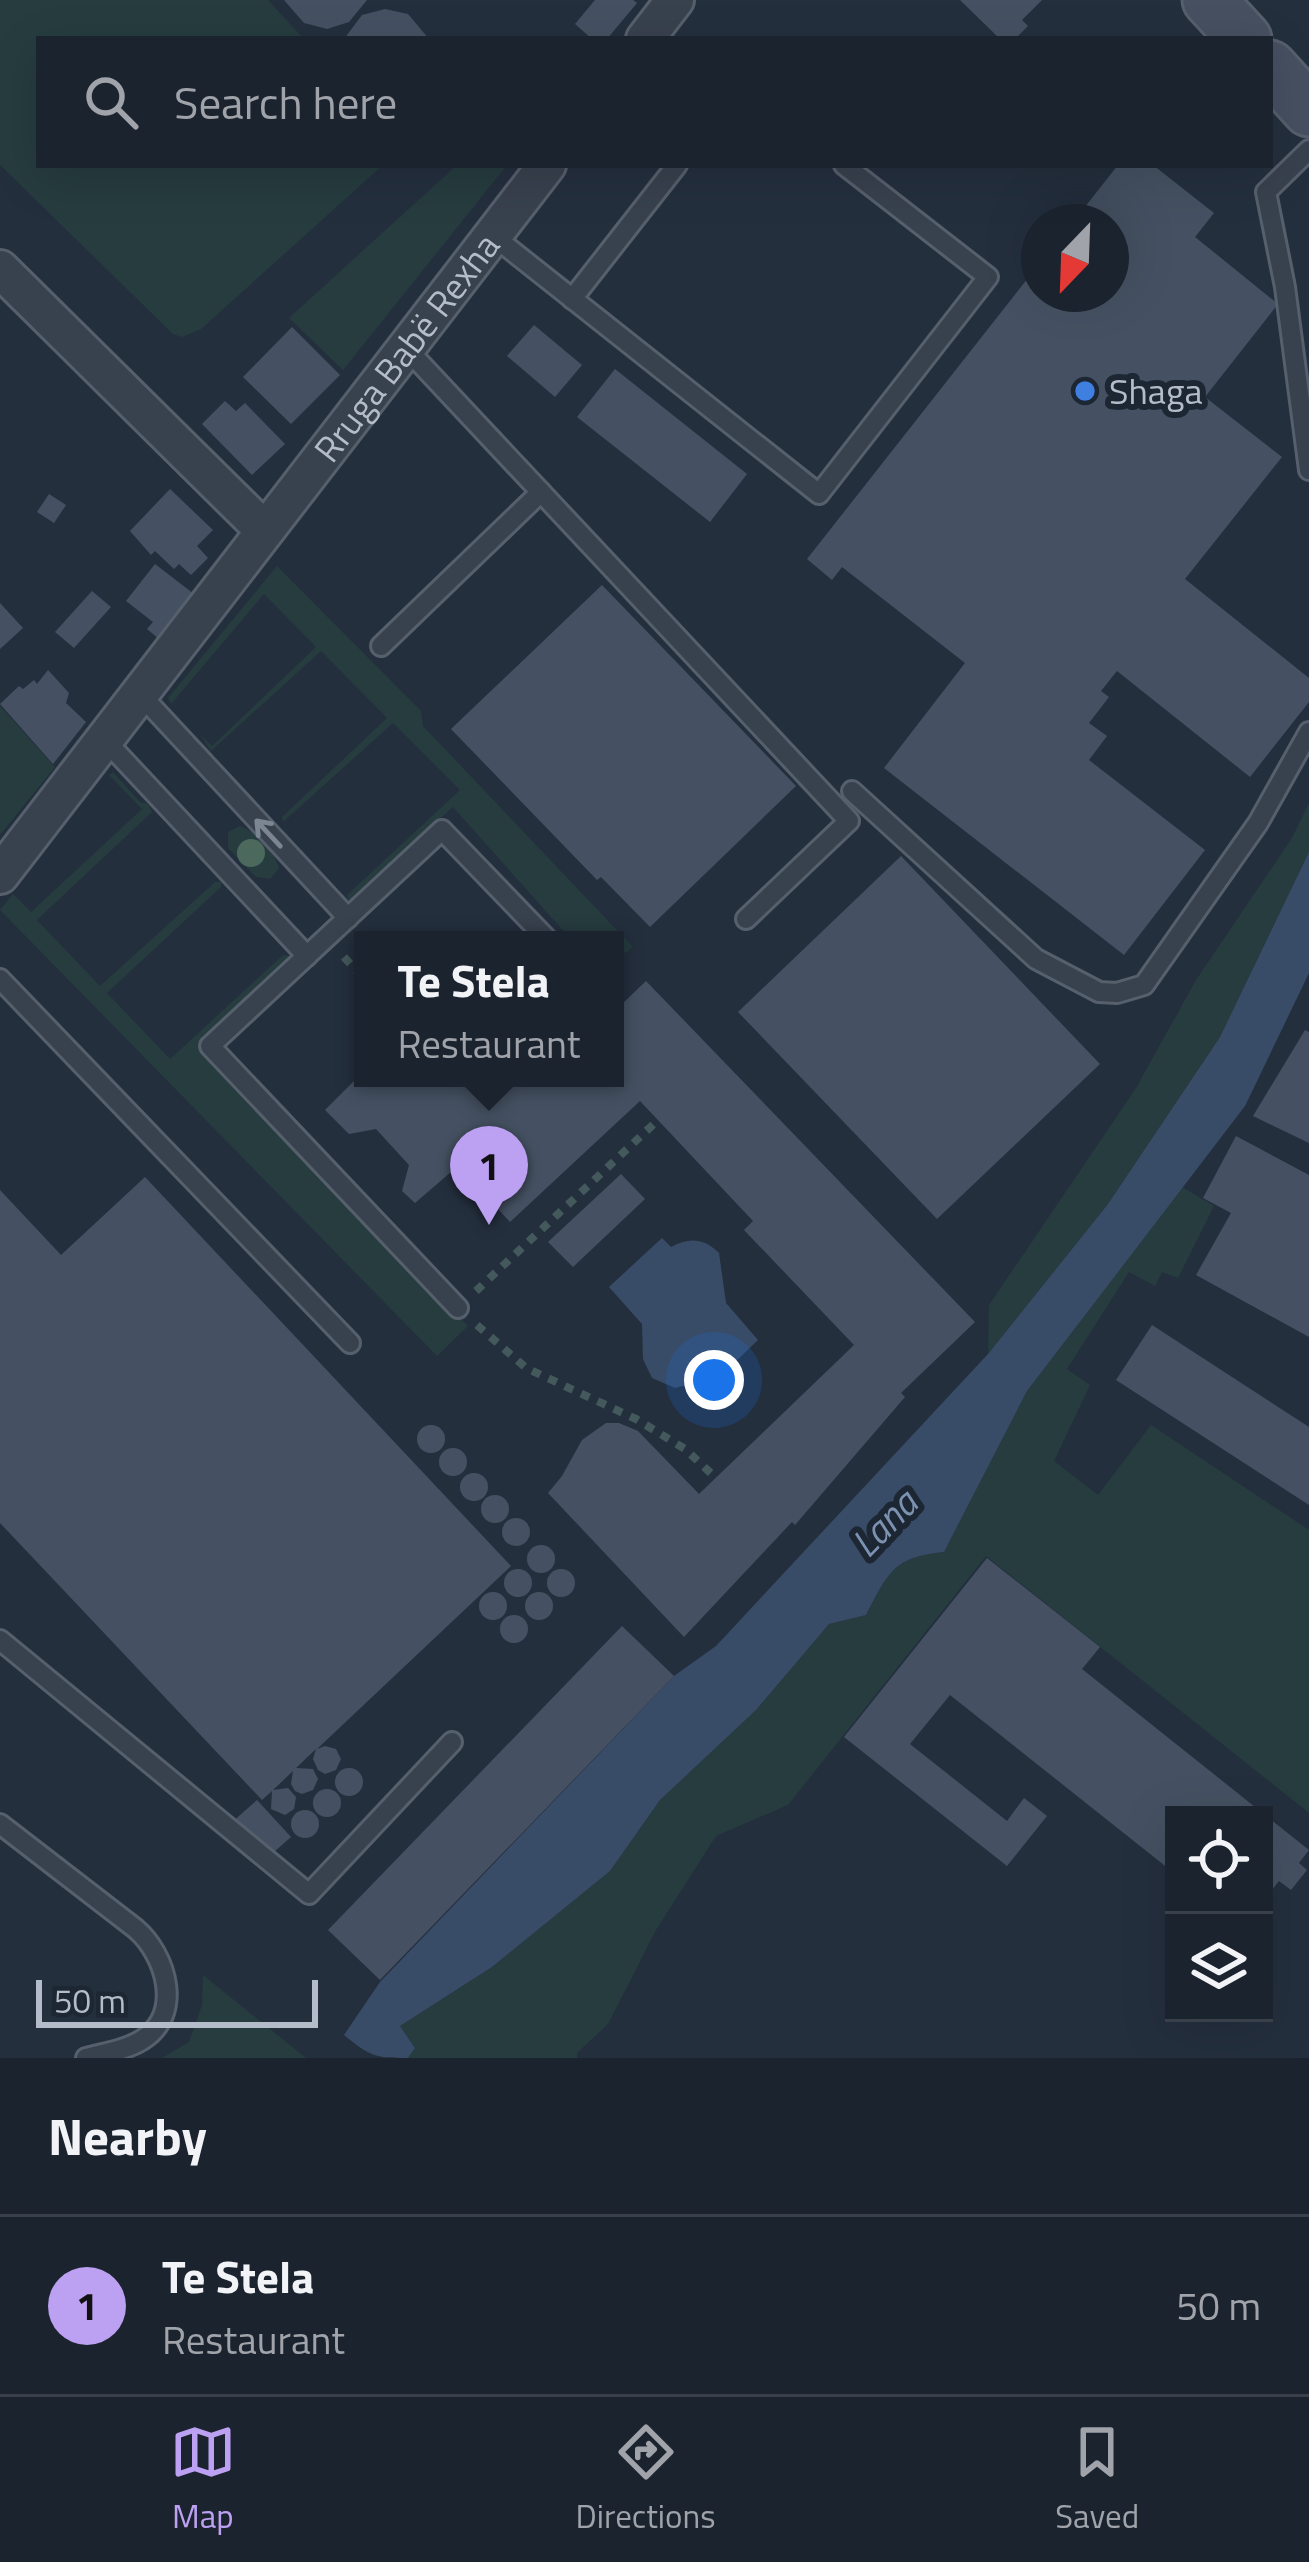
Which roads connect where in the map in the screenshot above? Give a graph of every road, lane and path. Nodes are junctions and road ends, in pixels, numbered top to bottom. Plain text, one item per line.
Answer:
1 (675, 0) edge
2 (1209, 0) edge
3 (647, 36) edge
4 (1242, 36) edge
5 (1273, 70) edge
6 (1309, 110) edge
7 (1309, 150) edge
8 (545, 168) edge
9 (675, 168) edge
10 (848, 168) edge
11 (492, 235) junction
12 (0, 268) edge
13 (572, 298) junction
14 (405, 347) junction
15 (1309, 470) edge
16 (541, 492) junction
17 (263, 529) junction
18 (381, 646) dead end
19 (139, 693) junction
20 (1309, 732) edge
21 (104, 739) junction
22 (852, 791) dead end
23 (0, 875) edge
24 (348, 918) junction
25 (746, 919) dead end
26 (539, 931) edge
27 (308, 956) junction
28 (0, 979) edge
29 (658, 1120) dead end
30 (458, 1308) junction
31 (350, 1343) dead end
32 (716, 1478) dead end
33 (0, 1640) edge
34 (452, 1742) dead end
35 (0, 1824) edge
36 (86, 2058) edge

1 - 3 street
2 - 4 main road
5 - 6 main road
7 - 15 lane
8 - 11 street, Rruga Babë Rexha
9 - 13 lane
10 - 13 lane
11 - 13 lane
11 - 14 street, Rruga Babë Rexha
12 - 17 street
14 - 16 lane
14 - 17 street, Rruga Babë Rexha
16 - 18 lane
16 - 25 lane
17 - 19 street, Rruga Babë Rexha
19 - 21 street, Rruga Babë Rexha
24 -> 19 lane
20 - 22 lane
21 - 23 street, Rruga Babë Rexha
21 - 27 lane
24 - 26 lane
24 - 27 lane
27 - 30 lane
28 - 31 lane
29 - 30 path
30 - 32 path
33 - 34 lane
35 - 36 lane

